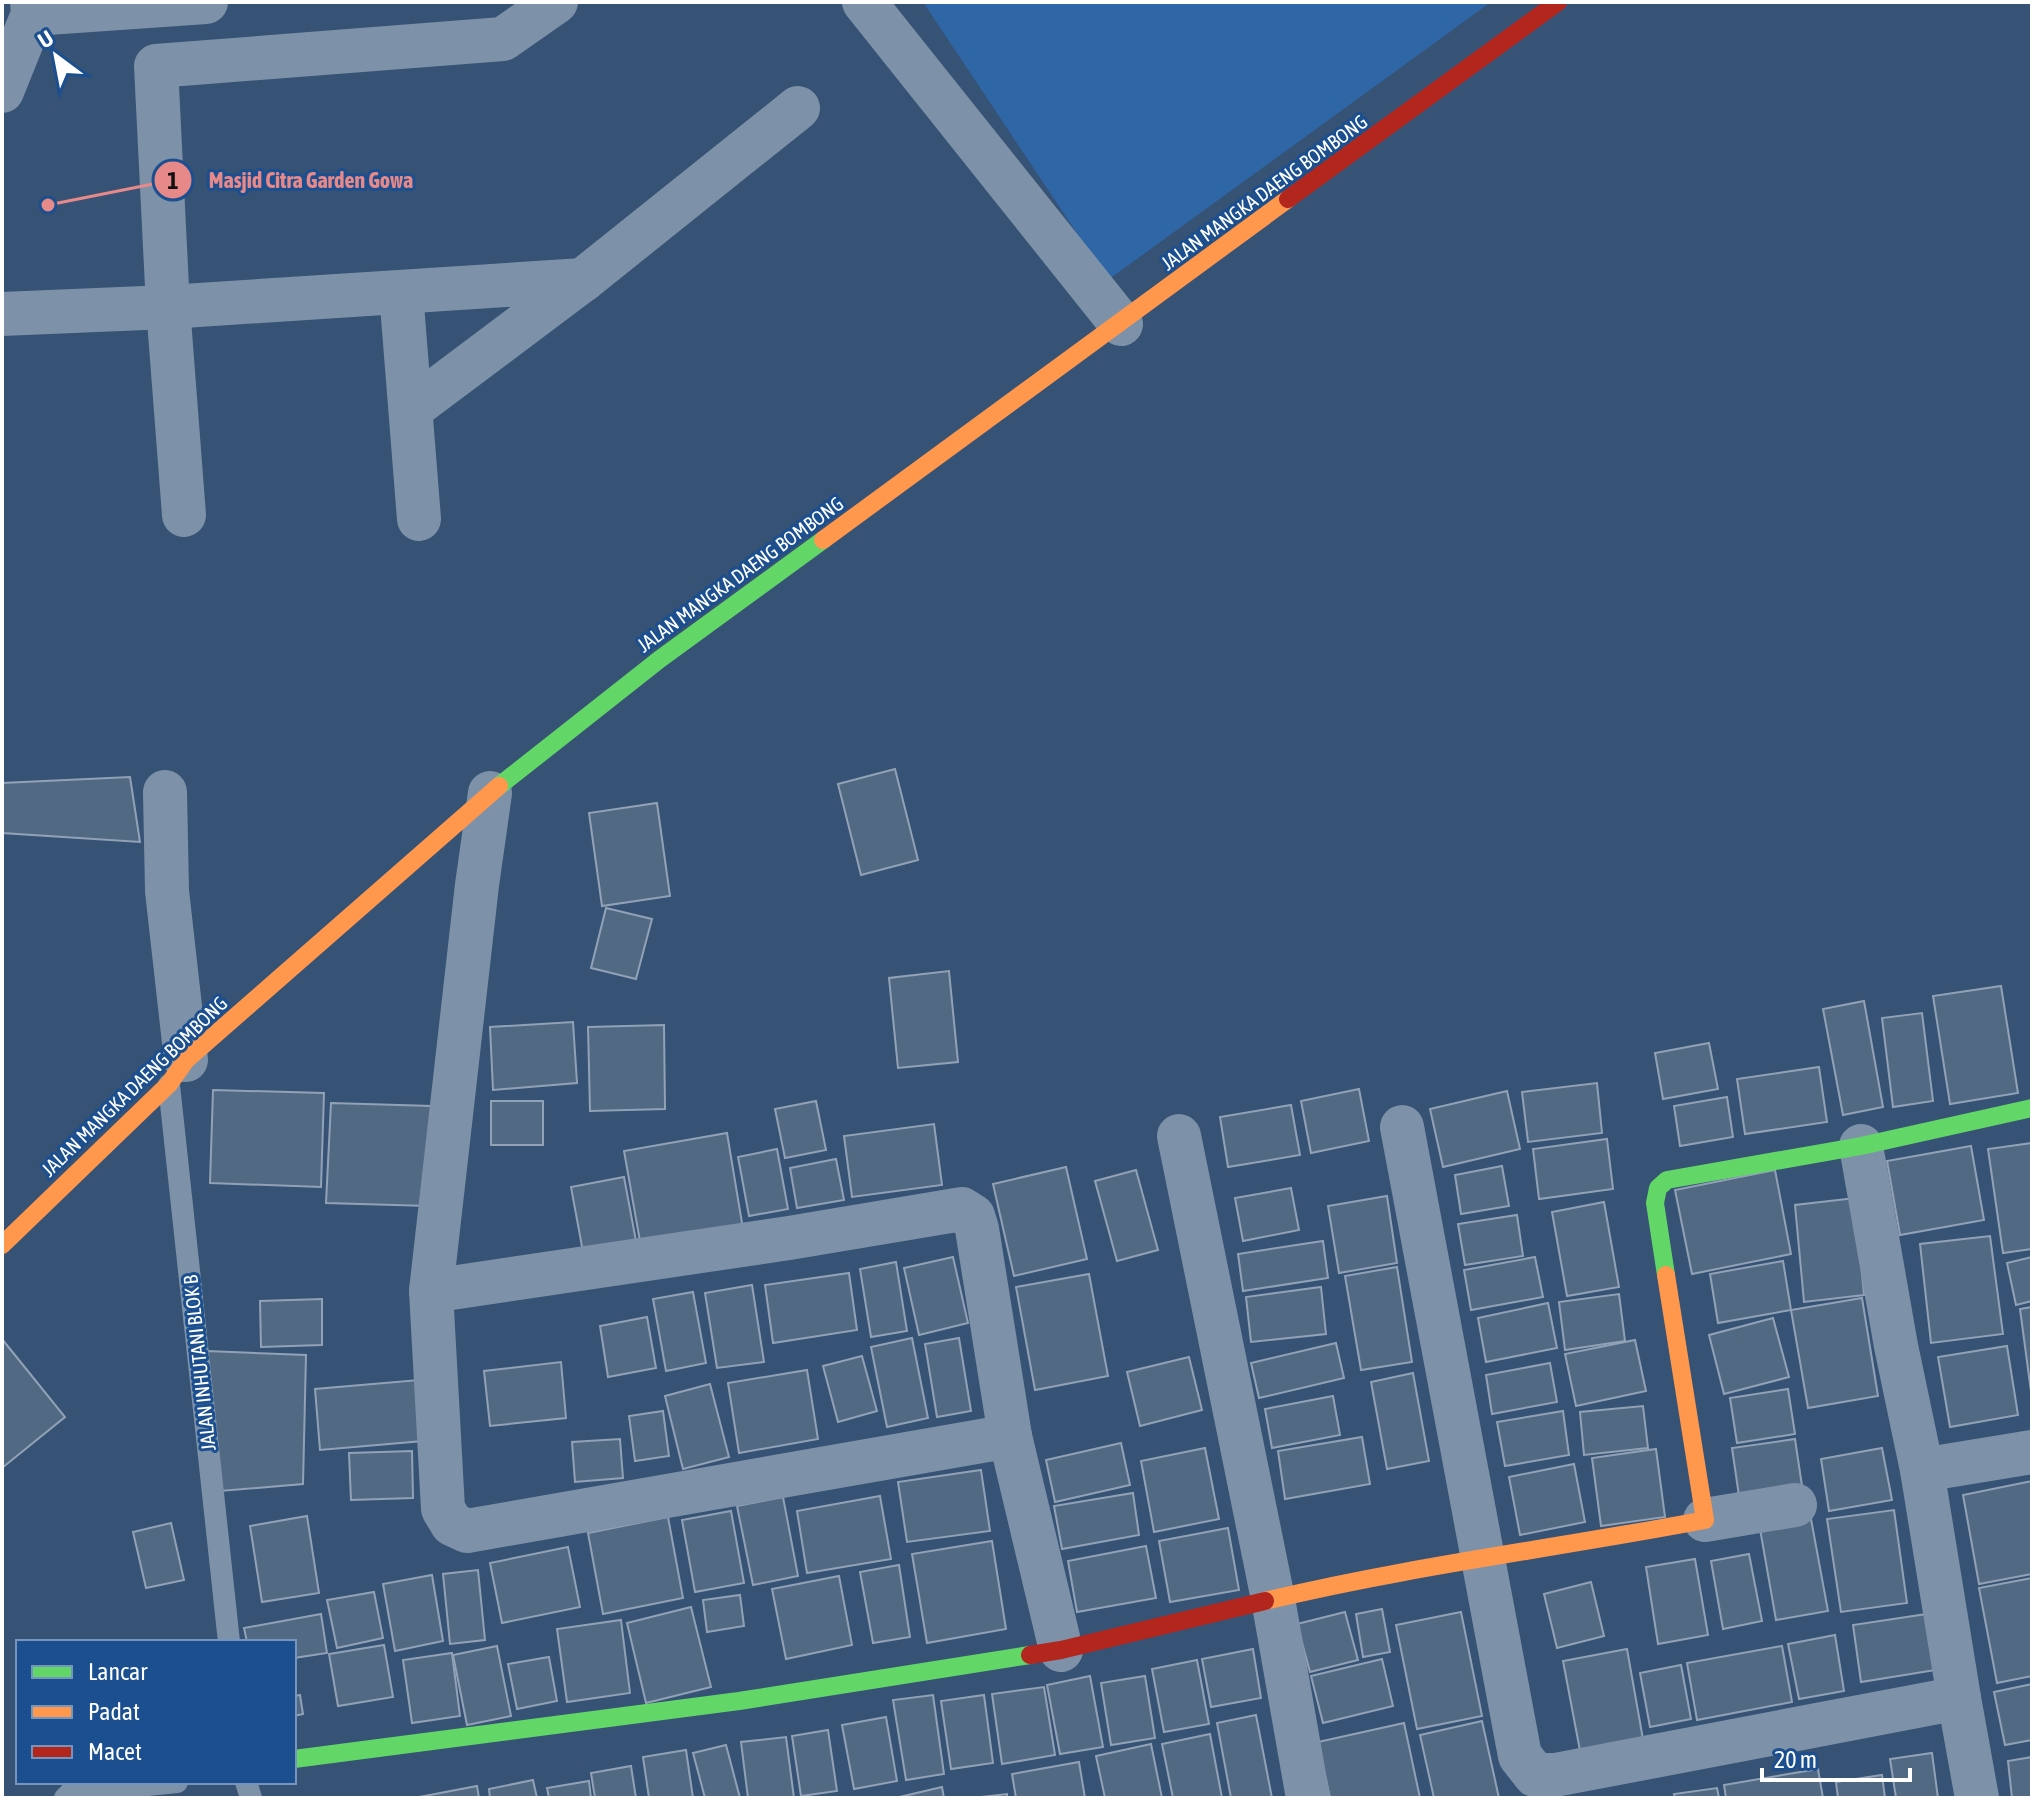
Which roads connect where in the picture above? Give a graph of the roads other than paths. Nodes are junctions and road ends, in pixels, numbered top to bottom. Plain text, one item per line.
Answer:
1 (206, 2) edge
2 (556, 2) edge
3 (864, 2) edge
4 (1558, 2) edge
5 (33, 8) edge
6 (2, 91) edge
7 (798, 108) dead end
8 (583, 280) junction
9 (401, 292) junction
10 (168, 307) junction
11 (2, 314) edge
12 (1121, 324) junction
13 (411, 409) junction
14 (184, 515) dead end
15 (419, 519) dead end
16 (165, 792) dead end
17 (490, 793) junction
18 (177, 1072) junction
19 (2032, 1108) edge
20 (1402, 1127) dead end
21 (1179, 1136) dead end
22 (1861, 1146) junction
23 (2, 1245) edge
24 (431, 1291) junction
25 (1010, 1436) junction
26 (2032, 1452) edge
27 (1922, 1470) junction
28 (1795, 1505) dead end
29 (1705, 1520) junction
30 (1481, 1557) junction
31 (1273, 1599) junction
32 (229, 1640) edge
33 (1061, 1650) junction
34 (1959, 1698) junction
35 (296, 1759) edge
36 (158, 1784) edge
37 (65, 1798) edge
38 (1308, 1798) edge
39 (1977, 1798) edge

1 - 5 street
2 - 10 street
3 - 12 street
4 - 12 street, JALAN MANGKA DAENG BOMBONG
5 - 6 street
7 - 8 street
8 - 9 street
8 - 13 street
9 - 10 street
9 - 13 street
10 - 11 street
10 - 14 street
12 - 17 street, JALAN MANGKA DAENG BOMBONG
13 - 15 street
16 - 18 street
17 - 18 street, JALAN MANGKA DAENG BOMBONG
17 - 24 street
18 - 23 street, JALAN MANGKA DAENG BOMBONG
18 - 32 lane, JALAN INHUTANI BLOK B
19 - 22 street
20 - 30 street
21 - 31 street
22 - 27 street
22 - 29 street
24 - 25 street
24 - 25 street
25 - 33 street
26 - 27 street
27 - 34 street
28 - 29 street
29 - 30 street
30 - 31 street
30 - 34 street
31 - 33 street
31 - 38 street
33 - 35 street
34 - 39 street
36 - 37 lane

